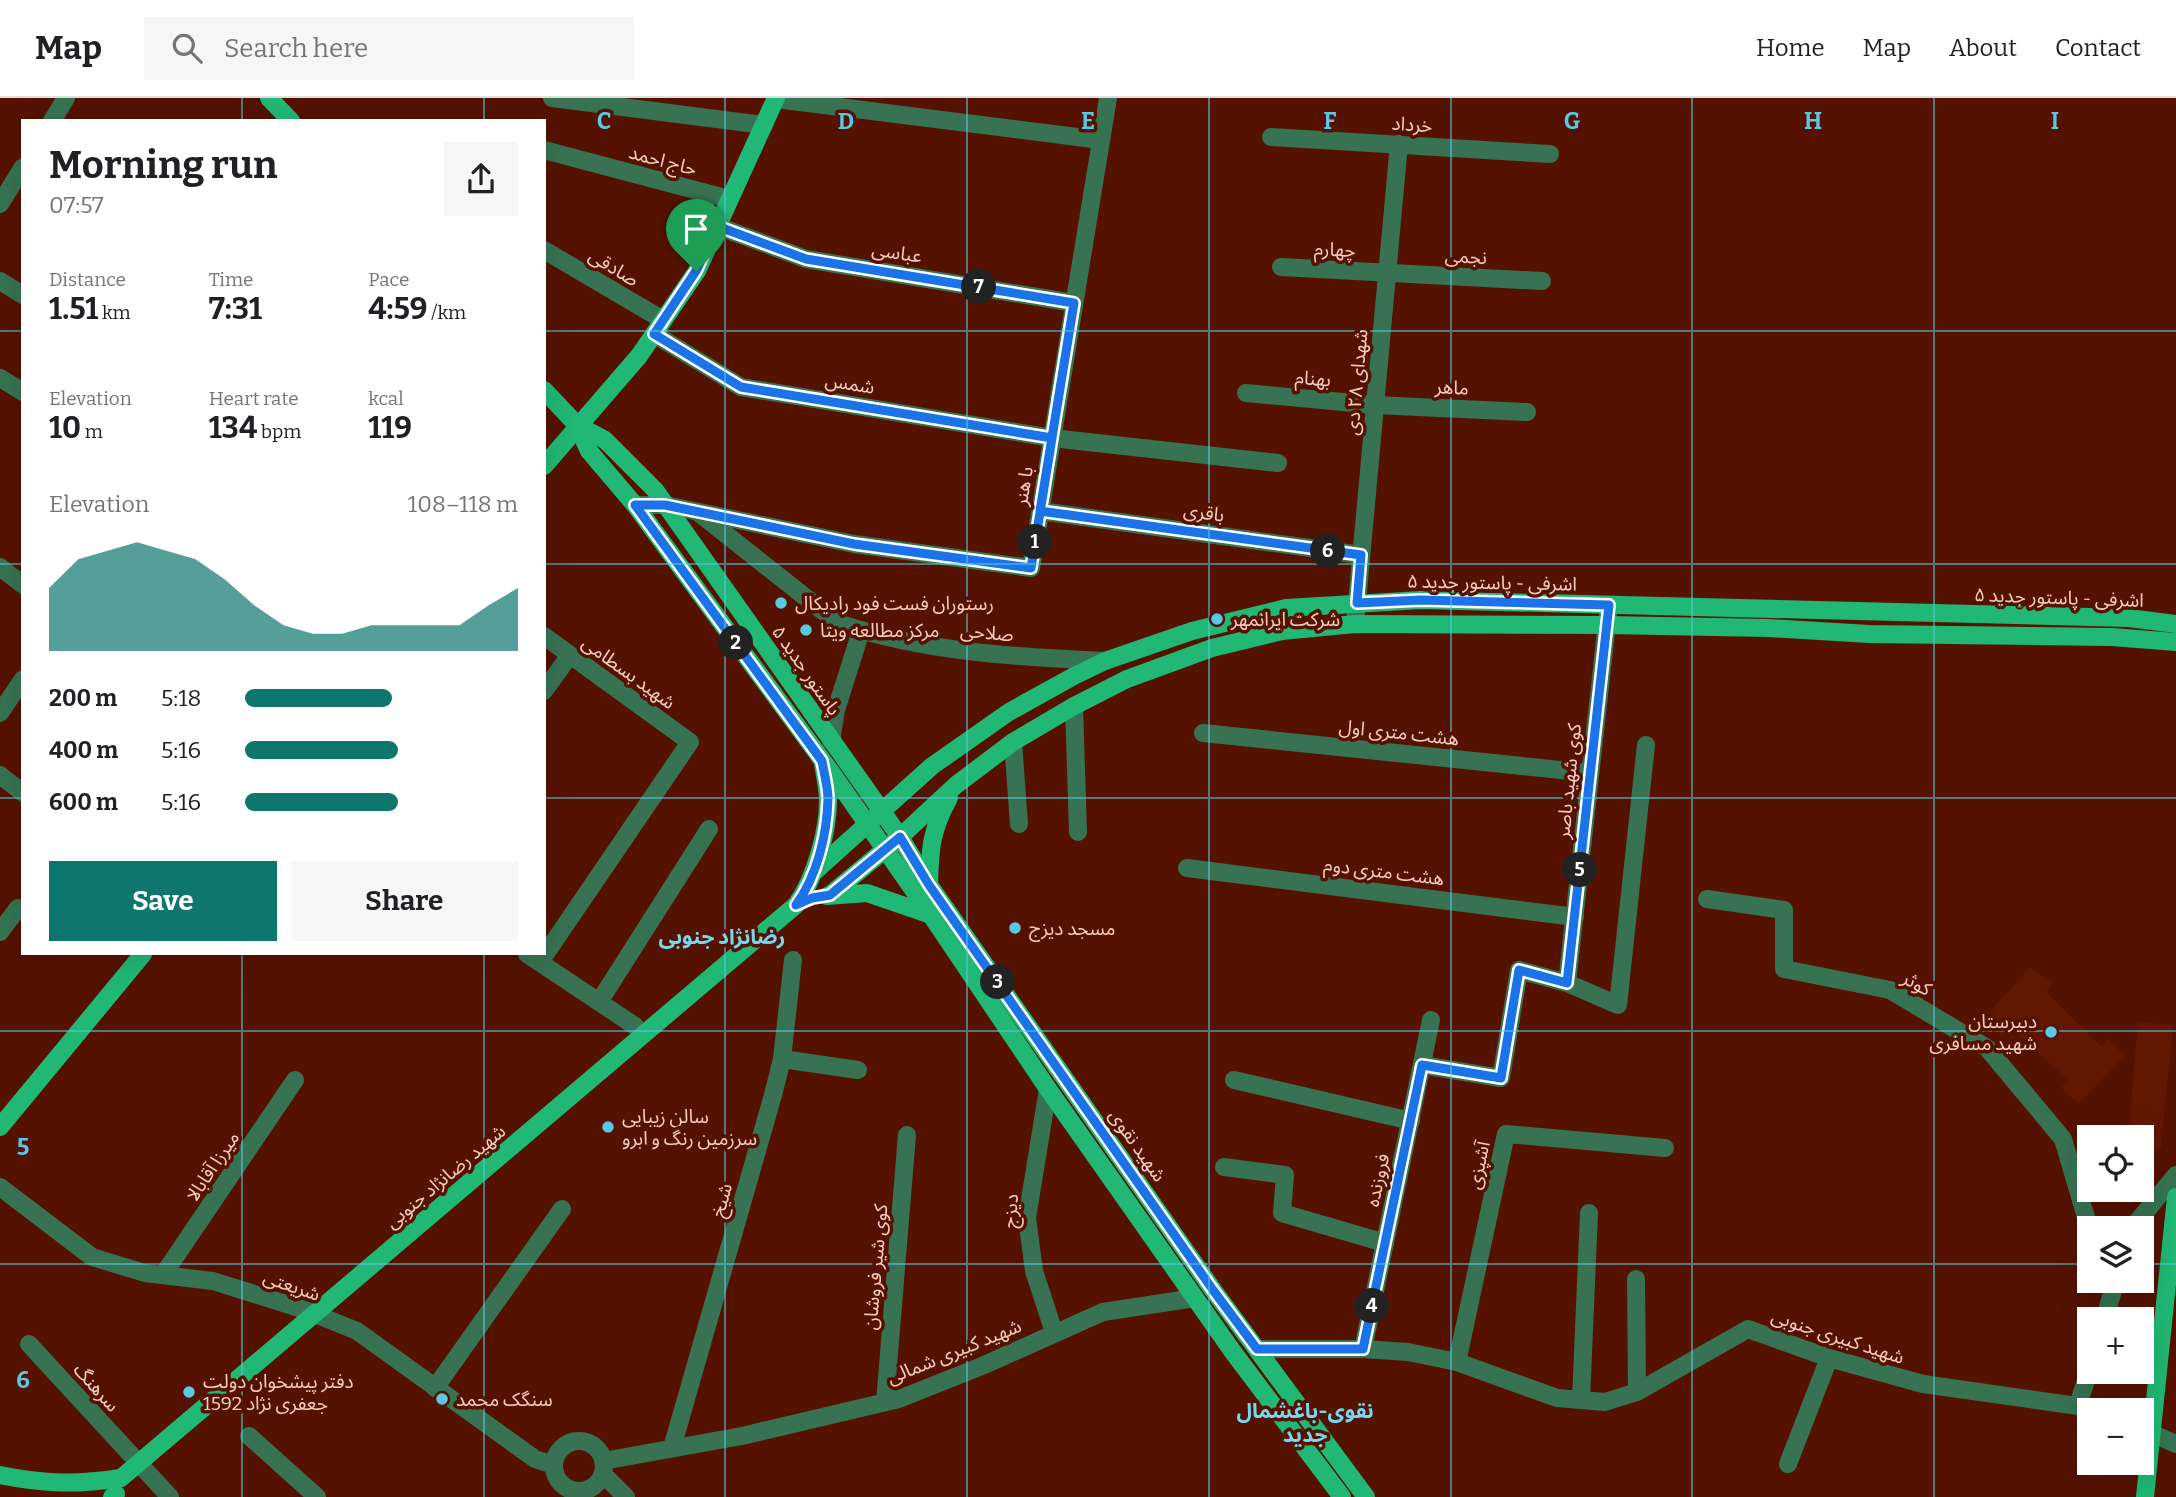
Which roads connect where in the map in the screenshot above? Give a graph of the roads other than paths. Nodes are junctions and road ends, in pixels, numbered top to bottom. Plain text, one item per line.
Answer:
1 (66, 98) edge
2 (269, 98) edge
3 (552, 98) edge
4 (1108, 98) edge
5 (776, 99) edge
6 (53, 119) edge
7 (290, 119) edge
8 (764, 125) junction
9 (1271, 137) dead end
10 (1101, 140) junction
11 (1399, 144) junction
12 (546, 151) edge
13 (1550, 154) dead end
14 (21, 170) edge
15 (729, 199) junction
16 (0, 204) edge
17 (717, 226) junction
18 (546, 251) edge
19 (1281, 267) dead end
20 (1387, 273) junction
21 (0, 281) edge
22 (1542, 281) dead end
23 (21, 294) edge
24 (1074, 303) junction
25 (658, 327) junction
26 (0, 378) edge
27 (21, 391) edge
28 (546, 392) edge
29 (1246, 393) dead end
30 (1375, 405) junction
31 (1527, 412) dead end
32 (577, 425) junction
33 (1052, 438) junction
34 (1279, 463) dead end
35 (546, 464) edge
36 (635, 505) junction
37 (665, 505) junction
38 (696, 511) junction
39 (1040, 511) junction
40 (1361, 555) junction
41 (0, 567) edge
42 (21, 583) edge
43 (1357, 603) junction
44 (1609, 605) junction
45 (1356, 624) junction
46 (2176, 624) edge
47 (1607, 625) junction
48 (861, 631) junction
49 (546, 637) edge
50 (2176, 642) edge
51 (570, 655) junction
52 (1105, 662) junction
53 (21, 682) edge
54 (546, 688) edge
55 (1074, 706) junction
56 (0, 713) edge
57 (1203, 733) dead end
58 (831, 741) junction
59 (1013, 742) junction
60 (1646, 745) dead end
61 (822, 761) junction
62 (1590, 773) junction
63 (0, 775) edge
64 (956, 785) junction
65 (21, 791) edge
66 (882, 812) junction
67 (1018, 824) dead end
68 (868, 826) junction
69 (709, 829) dead end
70 (1078, 832) dead end
71 (900, 837) junction
72 (885, 849) junction
73 (1187, 868) dead end
74 (814, 872) junction
75 (929, 885) junction
76 (830, 895) junction
77 (1707, 899) dead end
78 (796, 905) junction
79 (18, 908) dead end
80 (931, 915) junction
81 (1575, 917) junction
82 (0, 932) edge
83 (546, 940) edge
84 (142, 955) edge
85 (533, 958) edge
86 (793, 960) dead end
87 (1567, 983) junction
88 (599, 1002) junction
89 (1432, 1020) dead end
90 (635, 1026) dead end
91 (782, 1059) junction
92 (1422, 1065) junction
93 (858, 1070) dead end
94 (295, 1080) dead end
95 (1234, 1080) dead end
96 (1048, 1089) junction
97 (1410, 1121) junction
98 (0, 1127) edge
99 (906, 1135) dead end
100 (1665, 1147) dead end
101 (1224, 1167) dead end
102 (2176, 1175) edge
103 (0, 1187) edge
104 (2176, 1197) edge
105 (562, 1209) dead end
106 (1589, 1213) dead end
107 (2086, 1216) edge
108 (2142, 1216) edge
109 (1385, 1243) junction
110 (163, 1275) junction
111 (1636, 1279) dead end
112 (1195, 1298) junction
113 (1054, 1332) junction
114 (29, 1344) dead end
115 (1257, 1349) junction
116 (1363, 1349) junction
117 (1829, 1358) junction
118 (1457, 1362) junction
119 (435, 1388) junction
120 (1637, 1392) junction
121 (2151, 1398) edge
122 (1581, 1400) junction
123 (885, 1402) junction
124 (2077, 1407) edge
125 (2154, 1434) edge
126 (249, 1436) dead end
127 (2176, 1444) edge
128 (672, 1448) junction
129 (1788, 1464) dead end
130 (554, 1465) junction
131 (603, 1467) junction
132 (0, 1475) edge
133 (2146, 1475) edge
134 (115, 1489) edge
135 (577, 1494) edge
136 (87, 1497) edge
137 (170, 1497) edge
138 (317, 1497) edge
139 (626, 1497) edge
140 (1342, 1497) edge
141 (1366, 1497) edge
142 (2145, 1497) edge

1 - 6 street
2 - 7 main road
3 - 8 street
4 - 10 street, با هنر
5 - 8 main road
5 - 10 street
8 - 15 main road
9 - 11 street, خرداد
10 - 24 street, با هنر
11 - 13 street, خرداد
11 - 20 street, شهدای ۲۸ دی
12 - 15 street, حاج احمد
14 - 16 street
15 - 17 main road
17 - 24 street, عباسی
17 - 25 main road
18 - 25 street, صادقی
19 - 20 street, چهارم
20 - 22 street, نجمی
20 - 30 street, شهدای ۲۸ دی
21 - 23 street
24 - 33 street, با هنر
25 - 32 main road
25 - 33 street, شمس
26 - 27 street
28 - 32 main road
29 - 30 street, بهنام
30 - 31 street, ماهر
30 - 40 street, شهدای ۲۸ دی
32 - 35 main road
32 - 36 main road, پاستور جدید ۵
32 - 37 main road, پاستور جدید ۵
33 - 34 street, شمس
33 - 39 street, با هنر
36 - 37 street, با هنر
36 - 61 main road, پاستور جدید ۵
37 - 38 street, با هنر
37 - 58 main road, پاستور جدید ۵
38 - 39 street, با هنر
38 - 48 street, صلاحی
39 - 40 street, باقری
40 - 43 street, شهدای ۲۸ دی
41 - 42 street
43 - 44 main road, اشرفی - پاستور جدید ۵
43 - 45 street, شهدای ۲۸ دی
43 - 52 main road, اشرفی - پاستور جدید ۵
44 - 46 main road, اشرفی - پاستور جدید ۵
44 - 47 street, کوی شهید باصر
45 - 47 main road, اشرفی - پاستور جدید ۵
45 - 55 main road, اشرفی - پاستور جدید ۵
47 - 50 main road, اشرفی - پاستور جدید ۵
47 - 62 street, کوی شهید باصر
48 - 52 street, صلاحی
48 - 58 street
49 - 51 street, شهید بسطامی
51 - 54 street
51 - 83 street, شهید بسطامی
52 - 66 main road, اشرفی - پاستور جدید ۵
53 - 56 street
55 - 59 main road, اشرفی - پاستور جدید ۵
55 - 70 street
57 - 62 street, هشت متری اول
58 - 66 main road, پاستور جدید ۵
59 - 64 main road, اشرفی - پاستور جدید ۵
59 - 67 street
60 - 87 street
61 - 68 main road, پاستور جدید ۵
61 - 74 main road
62 - 81 street, کوی شهید باصر
63 - 65 street
64 - 71 main road, اشرفی - پاستور جدید ۵
64 - 75 main road
66 - 68 main road, اشرفی - پاستور جدید ۵
66 - 71 main road, شهید نقوی
68 - 72 main road
68 - 74 main road
69 - 88 street
71 - 72 main road, اشرفی - پاستور جدید ۵
71 - 75 main road, شهید نقوی
72 - 76 main road
72 - 80 main road
73 - 81 street, هشت متری دوم
74 - 78 main road
75 - 115 main road, شهید نقوی
76 - 78 main road
76 - 80 main road
77 - 107 street, کوثر
78 - 134 main road, شهید رضانژاد جنوبی
79 - 82 street
80 - 96 main road
81 - 87 street, کوی شهید باصر
84 - 98 main road
85 - 88 street
86 - 91 street, شیخ
87 - 92 street
88 - 90 street
89 - 92 street, فروزنده
91 - 93 street
91 - 128 street, شیخ
92 - 97 street, فروزنده
94 - 110 street, میرزا آقابالا
95 - 97 street
96 - 112 main road
96 - 113 street, دیزج
97 - 109 street, فروزنده
99 - 123 street, کوی شیر فروشان
100 - 118 street, آشپزی
101 - 109 street
102 - 108 street
103 - 110 street, شریعتی
104 - 121 main road
105 - 119 street
106 - 122 street
109 - 116 street, فروزنده
110 - 119 street, شریعتی
111 - 120 street
112 - 113 street, شهید کبیری شمالی
112 - 140 main road
113 - 123 street, شهید کبیری شمالی
114 - 137 street, سرهنگ
115 - 116 street, شهید کبیری جنوبی
115 - 141 main road, شهید نقوی
116 - 118 street, شهید کبیری جنوبی
117 - 120 street, شهید کبیری جنوبی
117 - 124 street, شهید کبیری جنوبی
117 - 129 street
118 - 122 street, شهید کبیری جنوبی
119 - 130 street, شریعتی
120 - 122 street, شهید کبیری جنوبی
123 - 128 street, شهید کبیری شمالی
125 - 127 street
126 - 138 street
128 - 131 street, شهید کبیری شمالی
130 - 131 street
130 - 135 street
131 - 135 street
131 - 139 street
132 - 134 main road
133 - 142 main road
134 - 136 main road, شهید رضانژاد جنوبی

